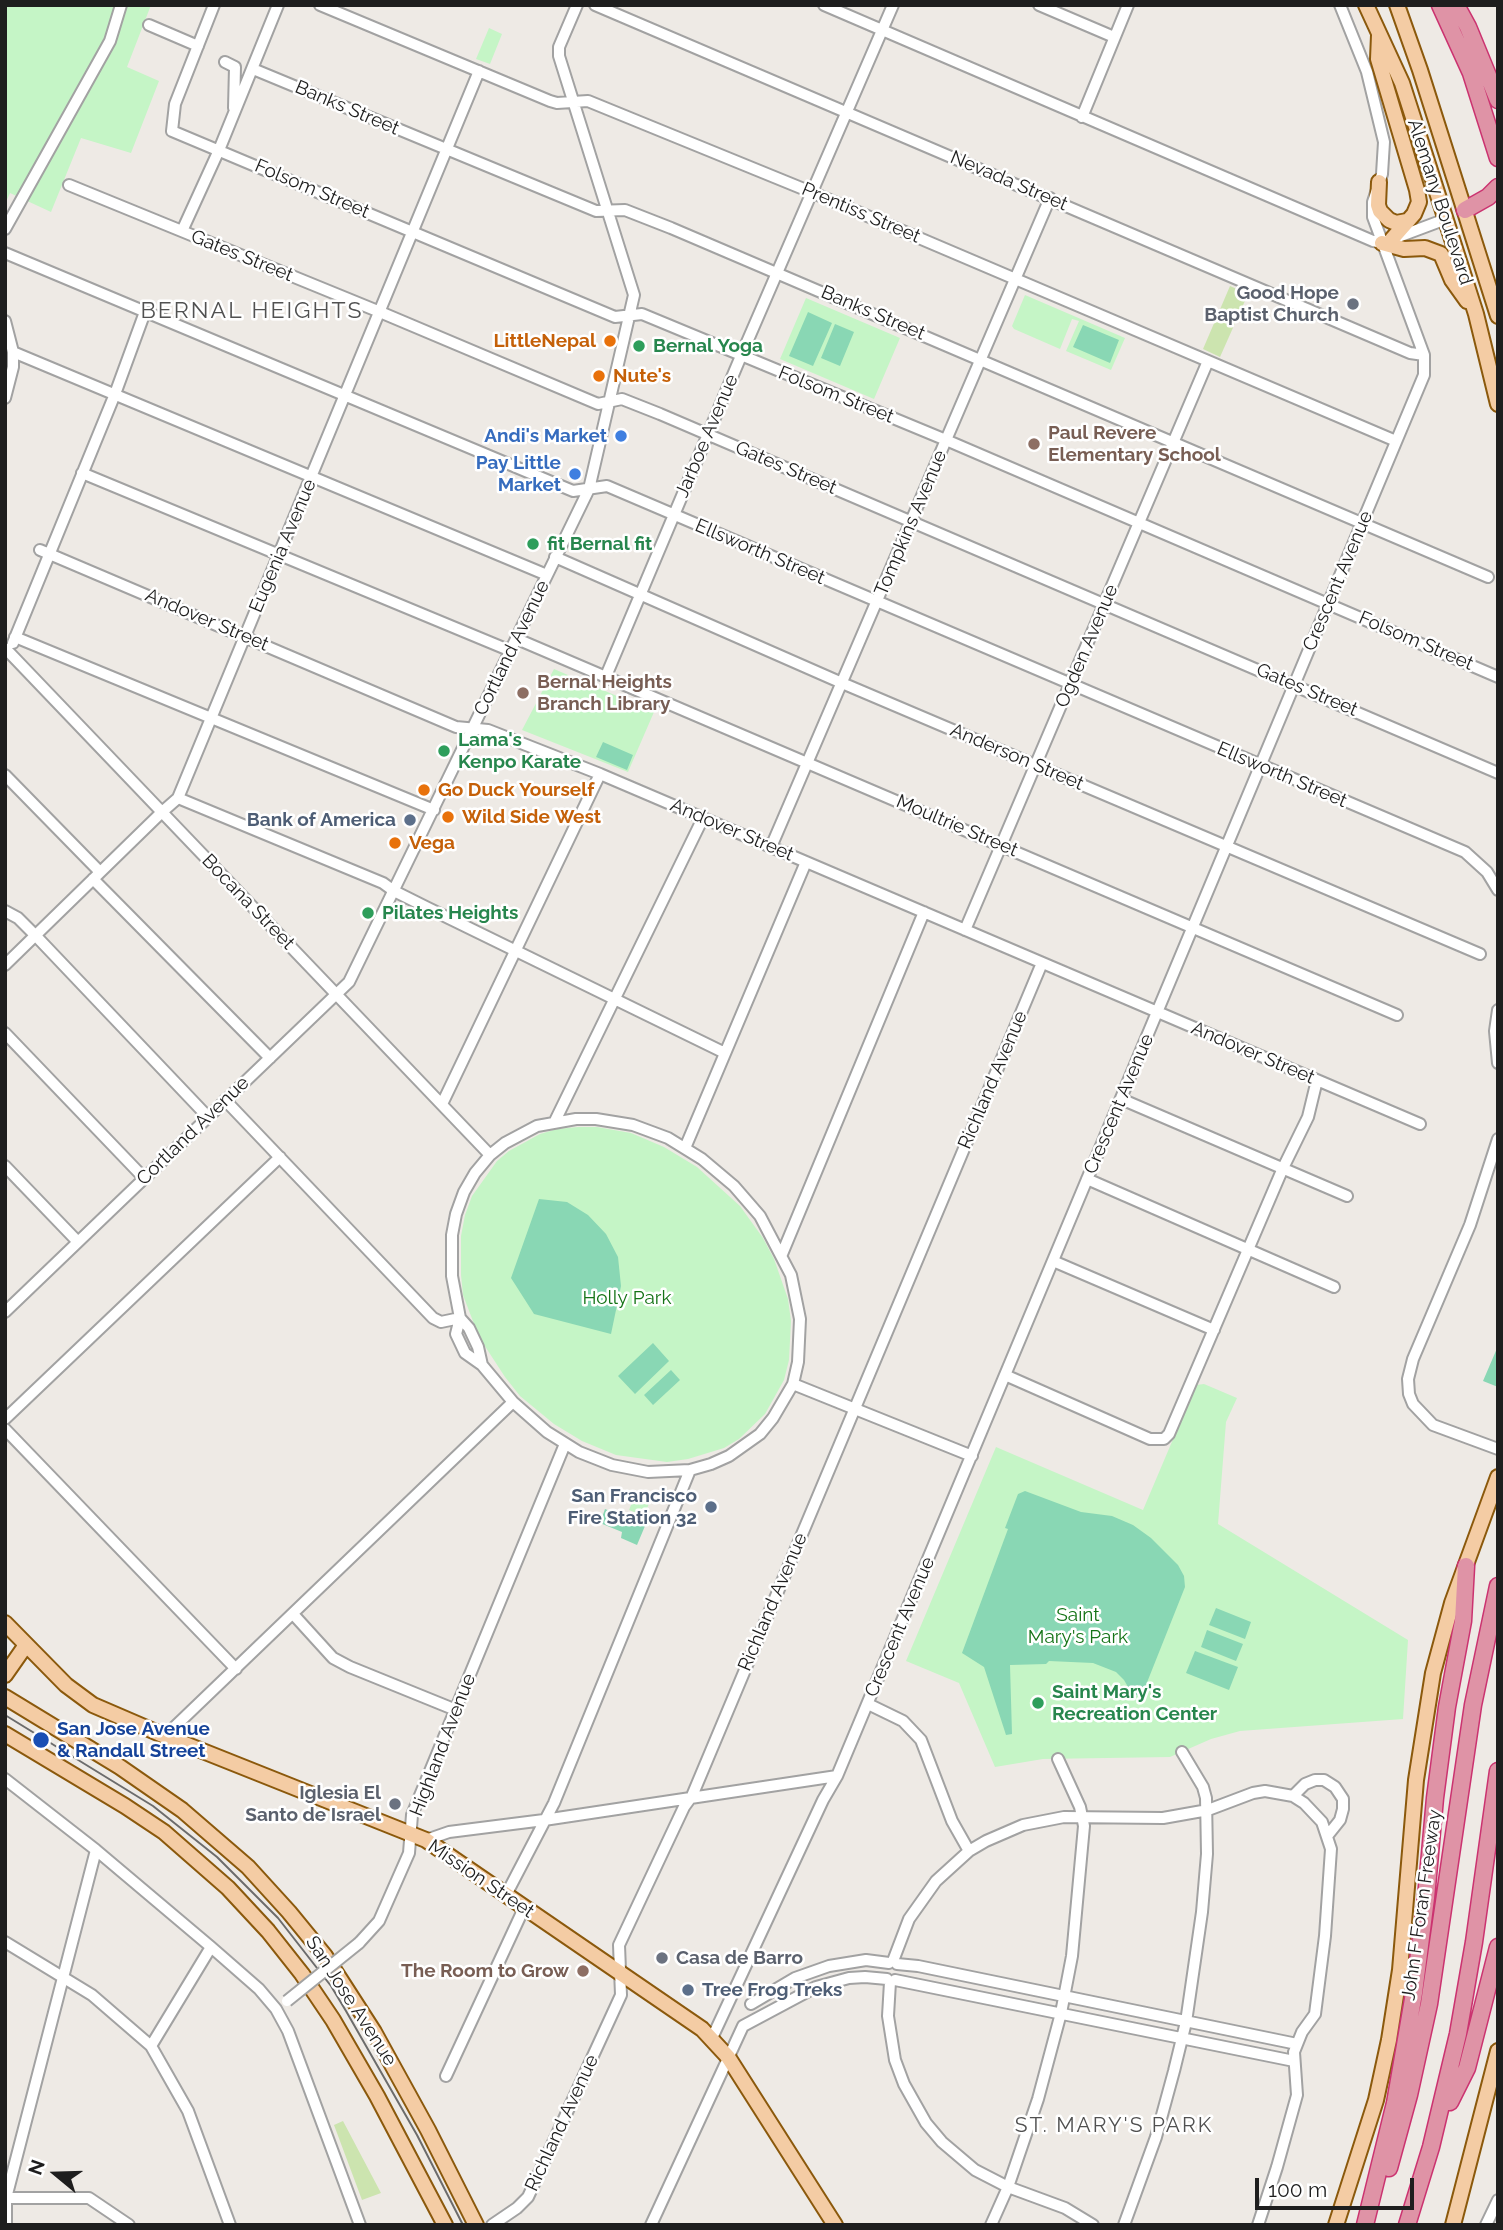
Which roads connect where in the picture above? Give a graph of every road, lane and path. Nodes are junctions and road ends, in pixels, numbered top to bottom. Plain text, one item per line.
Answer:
1 (121, 5) edge
2 (214, 5) edge
3 (271, 5) edge
4 (278, 5) edge
5 (320, 5) edge
6 (577, 5) edge
7 (595, 5) edge
8 (824, 5) edge
9 (893, 5) edge
10 (1039, 5) edge
11 (1128, 5) edge
12 (1340, 5) edge
13 (1366, 5) edge
14 (1397, 5) edge
15 (1440, 5) edge
16 (1455, 5) edge
17 (273, 21) junction
18 (149, 25) dead end
19 (1379, 30) junction
20 (884, 31) junction
21 (1114, 37) junction
22 (198, 46) junction
23 (225, 62) dead end
24 (253, 69) junction
25 (479, 71) junction
26 (1478, 71) junction
27 (1498, 100) edge
28 (573, 101) junction
29 (846, 112) junction
30 (234, 114) junction
31 (1082, 117) junction
32 (447, 149) junction
33 (219, 150) junction
34 (1498, 158) edge
35 (1379, 182) junction
36 (69, 185) dead end
37 (1498, 187) edge
38 (811, 192) junction
39 (1050, 198) junction
40 (608, 210) junction
41 (1465, 211) junction
42 (1446, 219) junction
43 (1407, 221) junction
44 (5, 229) edge
45 (182, 231) junction
46 (413, 232) junction
47 (1387, 241) junction
48 (5, 253) edge
49 (777, 273) junction
50 (1015, 279) junction
51 (145, 312) junction
52 (380, 312) junction
53 (1476, 314) junction
54 (630, 316) junction
55 (1498, 316) edge
56 (5, 321) edge
57 (13, 352) junction
58 (1424, 355) junction
59 (741, 356) junction
60 (981, 359) junction
61 (1208, 361) junction
62 (115, 394) junction
63 (345, 396) junction
64 (5, 398) edge
65 (610, 401) junction
66 (1498, 404) edge
67 (708, 435) junction
68 (946, 440) junction
69 (1396, 441) junction
70 (1174, 442) junction
71 (82, 473) junction
72 (312, 477) junction
73 (589, 489) junction
74 (674, 516) junction
75 (911, 521) junction
76 (1362, 522) junction
77 (1139, 523) junction
78 (45, 552) junction
79 (279, 555) junction
80 (555, 557) junction
81 (547, 575) junction
82 (1488, 577) dead end
83 (640, 595) junction
84 (877, 602) junction
85 (1329, 603) junction
86 (1104, 604) junction
87 (246, 636) junction
88 (15, 637) junction
89 (517, 639) junction
90 (7, 650) edge
91 (511, 652) junction
92 (606, 676) junction
93 (1498, 677) edge
94 (842, 683) junction
95 (1070, 684) junction
96 (1295, 685) junction
97 (212, 717) junction
98 (473, 728) junction
99 (807, 763) junction
100 (1036, 765) junction
101 (1261, 766) junction
102 (1498, 773) edge
103 (600, 774) junction
104 (5, 775) edge
105 (178, 798) junction
106 (434, 810) junction
107 (162, 811) junction
108 (703, 818) junction
109 (1002, 845) junction
110 (1227, 846) junction
111 (771, 847) junction
112 (806, 862) junction
113 (96, 875) junction
114 (1498, 890) edge
115 (394, 891) junction
116 (5, 911) edge
117 (924, 912) junction
118 (1193, 928) junction
119 (965, 930) junction
120 (35, 935) junction
121 (516, 951) junction
122 (1480, 954) dead end
123 (1042, 962) junction
124 (5, 965) edge
125 (337, 995) junction
126 (614, 999) junction
127 (1498, 1010) edge
128 (1158, 1012) junction
129 (1396, 1015) dead end
130 (5, 1033) edge
131 (725, 1053) junction
132 (270, 1058) junction
133 (1498, 1063) edge
134 (1317, 1080) junction
135 (1121, 1098) junction
136 (225, 1100) junction
137 (442, 1104) junction
138 (208, 1117) junction
139 (555, 1121) junction
140 (1420, 1124) dead end
141 (1497, 1143) edge
142 (685, 1148) junction
143 (490, 1155) junction
144 (279, 1157) junction
145 (5, 1166) edge
146 (1283, 1168) junction
147 (144, 1178) junction
148 (1087, 1179) junction
149 (1347, 1196) dead end
150 (78, 1242) junction
151 (1248, 1250) junction
152 (782, 1254) junction
153 (1053, 1261) junction
154 (1334, 1287) dead end
155 (5, 1312) edge
156 (460, 1318) junction
157 (1214, 1329) junction
158 (1005, 1375) junction
159 (793, 1384) junction
160 (513, 1402) junction
161 (855, 1407) junction
162 (5, 1419) edge
163 (5, 1430) edge
164 (565, 1444) junction
165 (1498, 1449) edge
166 (972, 1456) junction
167 (690, 1470) junction
168 (1498, 1477) edge
169 (1466, 1566) junction
170 (1498, 1586) edge
171 (293, 1614) junction
172 (7, 1631) edge
173 (26, 1644) junction
174 (236, 1669) junction
175 (5, 1675) edge
176 (5, 1697) edge
177 (868, 1704) junction
178 (456, 1710) junction
179 (5, 1734) edge
180 (164, 1736) junction
181 (1182, 1752) dead end
182 (1058, 1759) dead end
183 (1498, 1771) edge
184 (838, 1776) junction
185 (5, 1779) edge
186 (1293, 1796) junction
187 (691, 1797) junction
188 (1208, 1810) junction
189 (1083, 1817) junction
190 (544, 1820) junction
191 (411, 1834) junction
192 (1328, 1835) junction
193 (426, 1840) junction
194 (96, 1850) junction
195 (969, 1851) junction
196 (506, 1895) junction
197 (524, 1908) junction
198 (5, 1942) edge
199 (211, 1947) junction
200 (1498, 1947) edge
201 (893, 1963) junction
202 (619, 1972) junction
203 (64, 1977) junction
204 (891, 1980) junction
205 (733, 1996) junction
206 (1064, 1997) junction
207 (751, 2004) junction
208 (276, 2009) junction
209 (769, 2012) junction
210 (1061, 2013) junction
211 (1186, 2022) junction
212 (712, 2038) junction
213 (1182, 2038) junction
214 (1297, 2044) junction
215 (152, 2046) junction
216 (1498, 2051) edge
217 (728, 2057) junction
218 (1294, 2060) junction
219 (446, 2076) dead end
220 (1436, 2130) junction
221 (1365, 2134) junction
222 (1008, 2187) junction
223 (6, 2198) edge
224 (1498, 2200) edge
225 (6, 2225) edge
226 (129, 2225) edge
227 (230, 2225) edge
228 (360, 2225) edge
229 (444, 2225) edge
230 (476, 2225) edge
231 (492, 2225) edge
232 (651, 2225) edge
233 (835, 2225) edge
234 (991, 2225) edge
235 (1094, 2225) edge
236 (1124, 2225) edge
237 (1258, 2225) edge
238 (1328, 2225) edge
239 (1336, 2225) edge
240 (1365, 2225) edge
241 (1370, 2225) edge
242 (1407, 2225) edge
243 (1454, 2225) edge
244 (1486, 2225) edge

1 - 44 street
2 - 22 street
3 - 17 street
4 - 17 street
5 - 25 street, Prentiss Street
6 - 28 street, Cortland Avenue
7 - 29 street, Nevada Street
8 - 20 street
9 - 20 street, Jarboe Avenue
10 - 21 street
11 - 21 street
12 - 35 street
13 - 19 main road, Alemany Boulevard
14 - 41 main road, Alemany Boulevard
15 - 26 highway
16 - 26 highway
17 - 24 street
18 - 22 street
19 - 42 main road, Alemany Boulevard
19 - 43 main road
20 - 29 street, Jarboe Avenue
20 - 31 street
21 - 31 street
22 - 33 street, Folsom Street
23 - 30 street
24 - 30 street
24 - 32 street, Banks Street
25 - 28 street, Prentiss Street
25 - 32 street, Eugenia Avenue
26 - 27 highway
26 - 34 highway
28 - 38 street, Prentiss Street
28 - 40 street, Cortland Avenue
29 - 38 street, Jarboe Avenue
29 - 39 street, Nevada Street
30 - 33 street
31 - 47 street
32 - 40 street, Banks Street
32 - 46 street, Eugenia Avenue
33 - 45 street
33 - 46 street, Folsom Street
35 - 43 main road
35 - 47 street
36 - 45 street, Gates Street
37 - 41 highway
38 - 49 street, Jarboe Avenue
38 - 50 street, Prentiss Street
39 - 50 street, Tompkins Avenue
39 - 58 street, Nevada Street
40 - 49 street, Banks Street
40 - 54 street, Cortland Avenue
41 - 42 main road
41 - 55 main road, Alemany Boulevard
42 - 47 street
42 - 53 main road, Alemany Boulevard
43 - 47 main road
45 - 52 street, Gates Street
46 - 52 street, Eugenia Avenue
46 - 54 street, Folsom Street
47 - 53 main road
47 - 58 street
48 - 51 street, Ellsworth Street
49 - 59 street, Jarboe Avenue
49 - 60 street, Banks Street
50 - 60 street, Tompkins Avenue
50 - 61 street, Prentiss Street
51 - 62 street
51 - 63 street, Ellsworth Street
52 - 63 street, Eugenia Avenue
52 - 65 street, Gates Street
53 - 66 main road, Alemany Boulevard
54 - 59 street, Folsom Street
54 - 65 street, Cortland Avenue
56 - 57 street
57 - 62 street
57 - 64 street
58 - 69 street, Crescent Avenue
59 - 67 street, Jarboe Avenue
59 - 68 street, Folsom Street
60 - 68 street, Tompkins Avenue
60 - 70 street, Banks Street
61 - 69 street, Prentiss Street
61 - 70 street, Ogden Avenue
62 - 71 street
62 - 72 street
63 - 72 street, Eugenia Avenue
63 - 73 street, Ellsworth Street
65 - 67 street, Gates Street
65 - 73 street, Cortland Avenue
67 - 74 street, Jarboe Avenue
67 - 75 street, Gates Street
68 - 75 street, Tompkins Avenue
68 - 77 street, Folsom Street
69 - 76 street, Crescent Avenue
70 - 76 street, Banks Street
70 - 77 street, Ogden Avenue
71 - 78 street
71 - 79 street
72 - 79 street, Eugenia Avenue
72 - 81 street
73 - 74 street, Ellsworth Street
73 - 80 street, Cortland Avenue
74 - 83 street, Jarboe Avenue
74 - 84 street, Ellsworth Street
75 - 84 street, Tompkins Avenue
75 - 86 street, Gates Street
76 - 82 street, Banks Street
76 - 85 street, Crescent Avenue
77 - 85 street, Folsom Street
77 - 86 street, Ogden Avenue
78 - 87 street, Andover Street
78 - 88 street
79 - 87 street, Eugenia Avenue
79 - 91 street
80 - 81 street, Cortland Avenue
80 - 83 street, Anderson Street
81 - 89 street, Cortland Avenue
83 - 92 street, Jarboe Avenue
83 - 94 street, Anderson Street
84 - 94 street, Tompkins Avenue
84 - 95 street, Ellsworth Street
85 - 93 street, Folsom Street
85 - 96 street, Crescent Avenue
86 - 95 street, Ogden Avenue
86 - 96 street, Gates Street
87 - 97 street, Eugenia Avenue
87 - 98 street, Andover Street
88 - 90 street
88 - 97 street
89 - 91 street, Cortland Avenue
89 - 92 street, Moultrie Street
90 - 107 street, Bocana Street
91 - 98 street, Cortland Avenue
92 - 99 street, Moultrie Street
94 - 99 street, Tompkins Avenue
94 - 100 street, Anderson Street
95 - 100 street, Ogden Avenue
95 - 101 street, Ellsworth Street
96 - 101 street, Crescent Avenue
96 - 102 street, Gates Street
97 - 105 street, Eugenia Avenue
97 - 106 street
98 - 103 street, Andover Street
98 - 106 street, Cortland Avenue
99 - 109 street, Moultrie Street
99 - 111 street, Tompkins Avenue
100 - 109 street, Ogden Avenue
100 - 110 street, Anderson Street
101 - 110 street, Crescent Avenue
101 - 114 street, Ellsworth Street
103 - 108 street, Andover Street
103 - 121 street
104 - 113 street
105 - 107 street, Eugenia Avenue
105 - 115 street
106 - 115 street, Cortland Avenue
107 - 113 street, Eugenia Avenue
107 - 125 street, Bocana Street
108 - 111 street, Andover Street
108 - 126 street
109 - 118 street, Moultrie Street
109 - 119 street, Ogden Avenue
110 - 118 street, Crescent Avenue
110 - 122 street, Anderson Street
111 - 112 street, Andover Street
112 - 117 street, Andover Street
112 - 131 street
113 - 120 street, Eugenia Avenue
113 - 132 street
115 - 121 street
115 - 125 street, Cortland Avenue
116 - 120 street
117 - 119 street, Andover Street
117 - 152 street
118 - 128 street, Crescent Avenue
118 - 129 street, Moultrie Street
119 - 123 street, Andover Street
120 - 124 street, Eugenia Avenue
120 - 138 street
121 - 126 street
121 - 137 street
123 - 128 street, Andover Street
123 - 161 street, Richland Avenue
125 - 132 street, Cortland Avenue
125 - 137 street, Bocana Street
126 - 131 street
126 - 139 street
127 - 133 street
128 - 134 street, Andover Street
128 - 135 street, Crescent Avenue
130 - 147 street
131 - 142 street
132 - 136 street, Cortland Avenue
134 - 140 street, Andover Street
134 - 146 street
135 - 146 street
135 - 148 street, Crescent Avenue
136 - 138 street, Cortland Avenue
136 - 144 street
137 - 143 street, Bocana Street
138 - 147 street, Cortland Avenue
139 - 142 street
139 - 143 street
141 - 165 street
142 - 152 street
143 - 156 street
144 - 156 street
144 - 162 street
145 - 150 street
146 - 149 street
146 - 151 street
147 - 150 street, Cortland Avenue
148 - 151 street
148 - 153 street, Crescent Avenue
150 - 155 street, Cortland Avenue
151 - 154 street
151 - 157 street
152 - 159 street
153 - 157 street
153 - 158 street, Crescent Avenue
156 - 160 street
157 - 158 street
158 - 166 street, Crescent Avenue
159 - 161 street
159 - 167 street
160 - 164 street
160 - 171 street
161 - 166 street
161 - 187 street, Richland Avenue
163 - 174 street
164 - 167 street
164 - 178 street, Highland Avenue
166 - 177 street, Crescent Avenue
167 - 190 street
168 - 169 main road
169 - 221 main road
169 - 240 highway
170 - 241 highway, John F Foran Freeway
171 - 174 street
171 - 178 street
172 - 173 main road, Mission Street
173 - 175 main road
173 - 180 main road, Mission Street
174 - 180 street
176 - 230 main road, San Jose Avenue
177 - 184 street, Crescent Avenue
177 - 195 street
178 - 191 street, Highland Avenue
179 - 229 main road, San Jose Avenue
180 - 191 main road, Mission Street
181 - 188 street
182 - 189 street
183 - 220 highway
184 - 187 street
184 - 205 street, Crescent Avenue
185 - 194 street
186 - 188 street
186 - 192 street
186 - 192 street
187 - 190 street
187 - 202 street, Richland Avenue
188 - 189 street
188 - 211 street
189 - 195 street
189 - 206 street
190 - 193 street
190 - 196 street
191 - 193 main road, Mission Street
191 - 208 street, Highland Avenue, bridge
192 - 214 street
193 - 196 main road, Mission Street
194 - 199 street
194 - 203 street
195 - 201 street
196 - 197 main road, Mission Street
197 - 202 main road, Mission Street
197 - 219 street
198 - 203 street
199 - 208 street
199 - 215 street
200 - 220 highway
201 - 204 street
201 - 206 street
201 - 207 street
202 - 212 main road, Mission Street
202 - 231 street, Richland Avenue
203 - 215 street
203 - 223 street
204 - 209 street
204 - 210 street
204 - 222 street
205 - 207 street
205 - 212 street, Crescent Avenue
206 - 210 street
206 - 211 street
207 - 209 street
208 - 228 street
209 - 217 street
210 - 213 street
210 - 222 street
211 - 213 street
211 - 214 street
212 - 217 main road, Mission Street
213 - 218 street
213 - 236 street
214 - 218 street
215 - 227 street
216 - 243 main road
217 - 232 street
217 - 233 main road, Mission Street
218 - 237 street
220 - 242 highway
221 - 238 main road
221 - 239 main road
222 - 234 street
222 - 235 street
223 - 225 street
223 - 226 street
224 - 244 street

